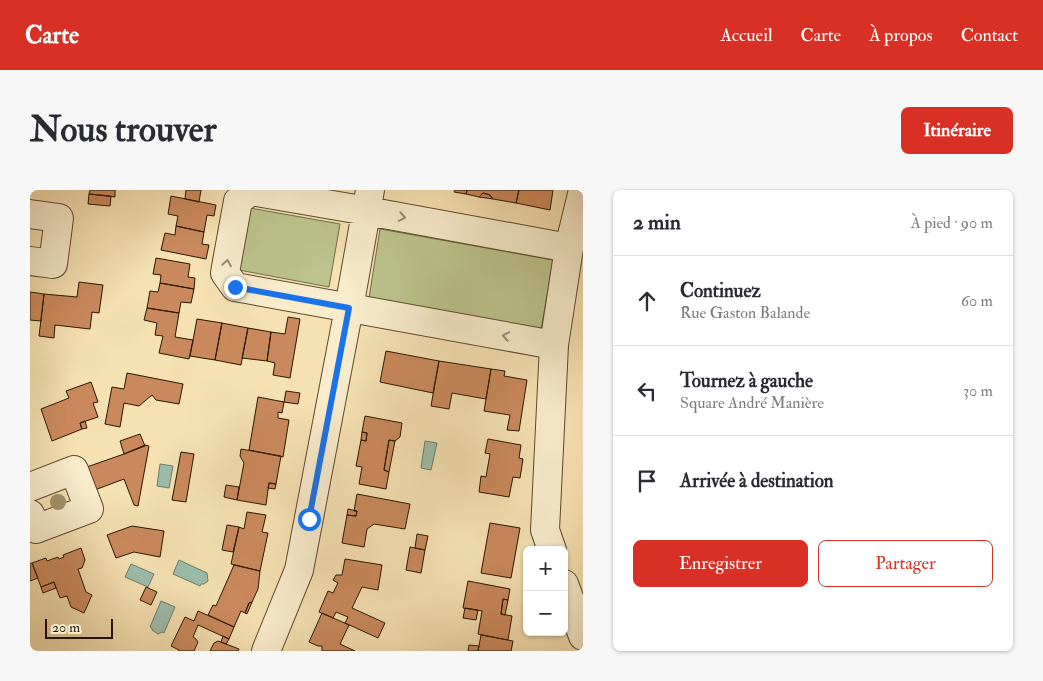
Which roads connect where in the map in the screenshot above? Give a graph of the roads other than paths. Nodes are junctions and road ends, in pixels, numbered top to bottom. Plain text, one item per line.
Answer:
1 (583, 190) edge
2 (368, 200) edge
3 (30, 214) edge
4 (569, 248) junction
5 (30, 261) edge
6 (572, 301) edge
7 (349, 308) junction
8 (554, 345) junction
9 (30, 487) edge
10 (30, 514) edge
11 (550, 546) edge
12 (567, 591) edge
13 (583, 636) edge
14 (266, 651) edge

1 - 4 street
2 -> 4 street
2 - 7 street
7 -> 2 street
3 - 5 street
4 - 6 street
6 - 8 street
8 -> 7 street
7 - 14 street
8 - 11 street
9 - 10 street
12 - 13 street

